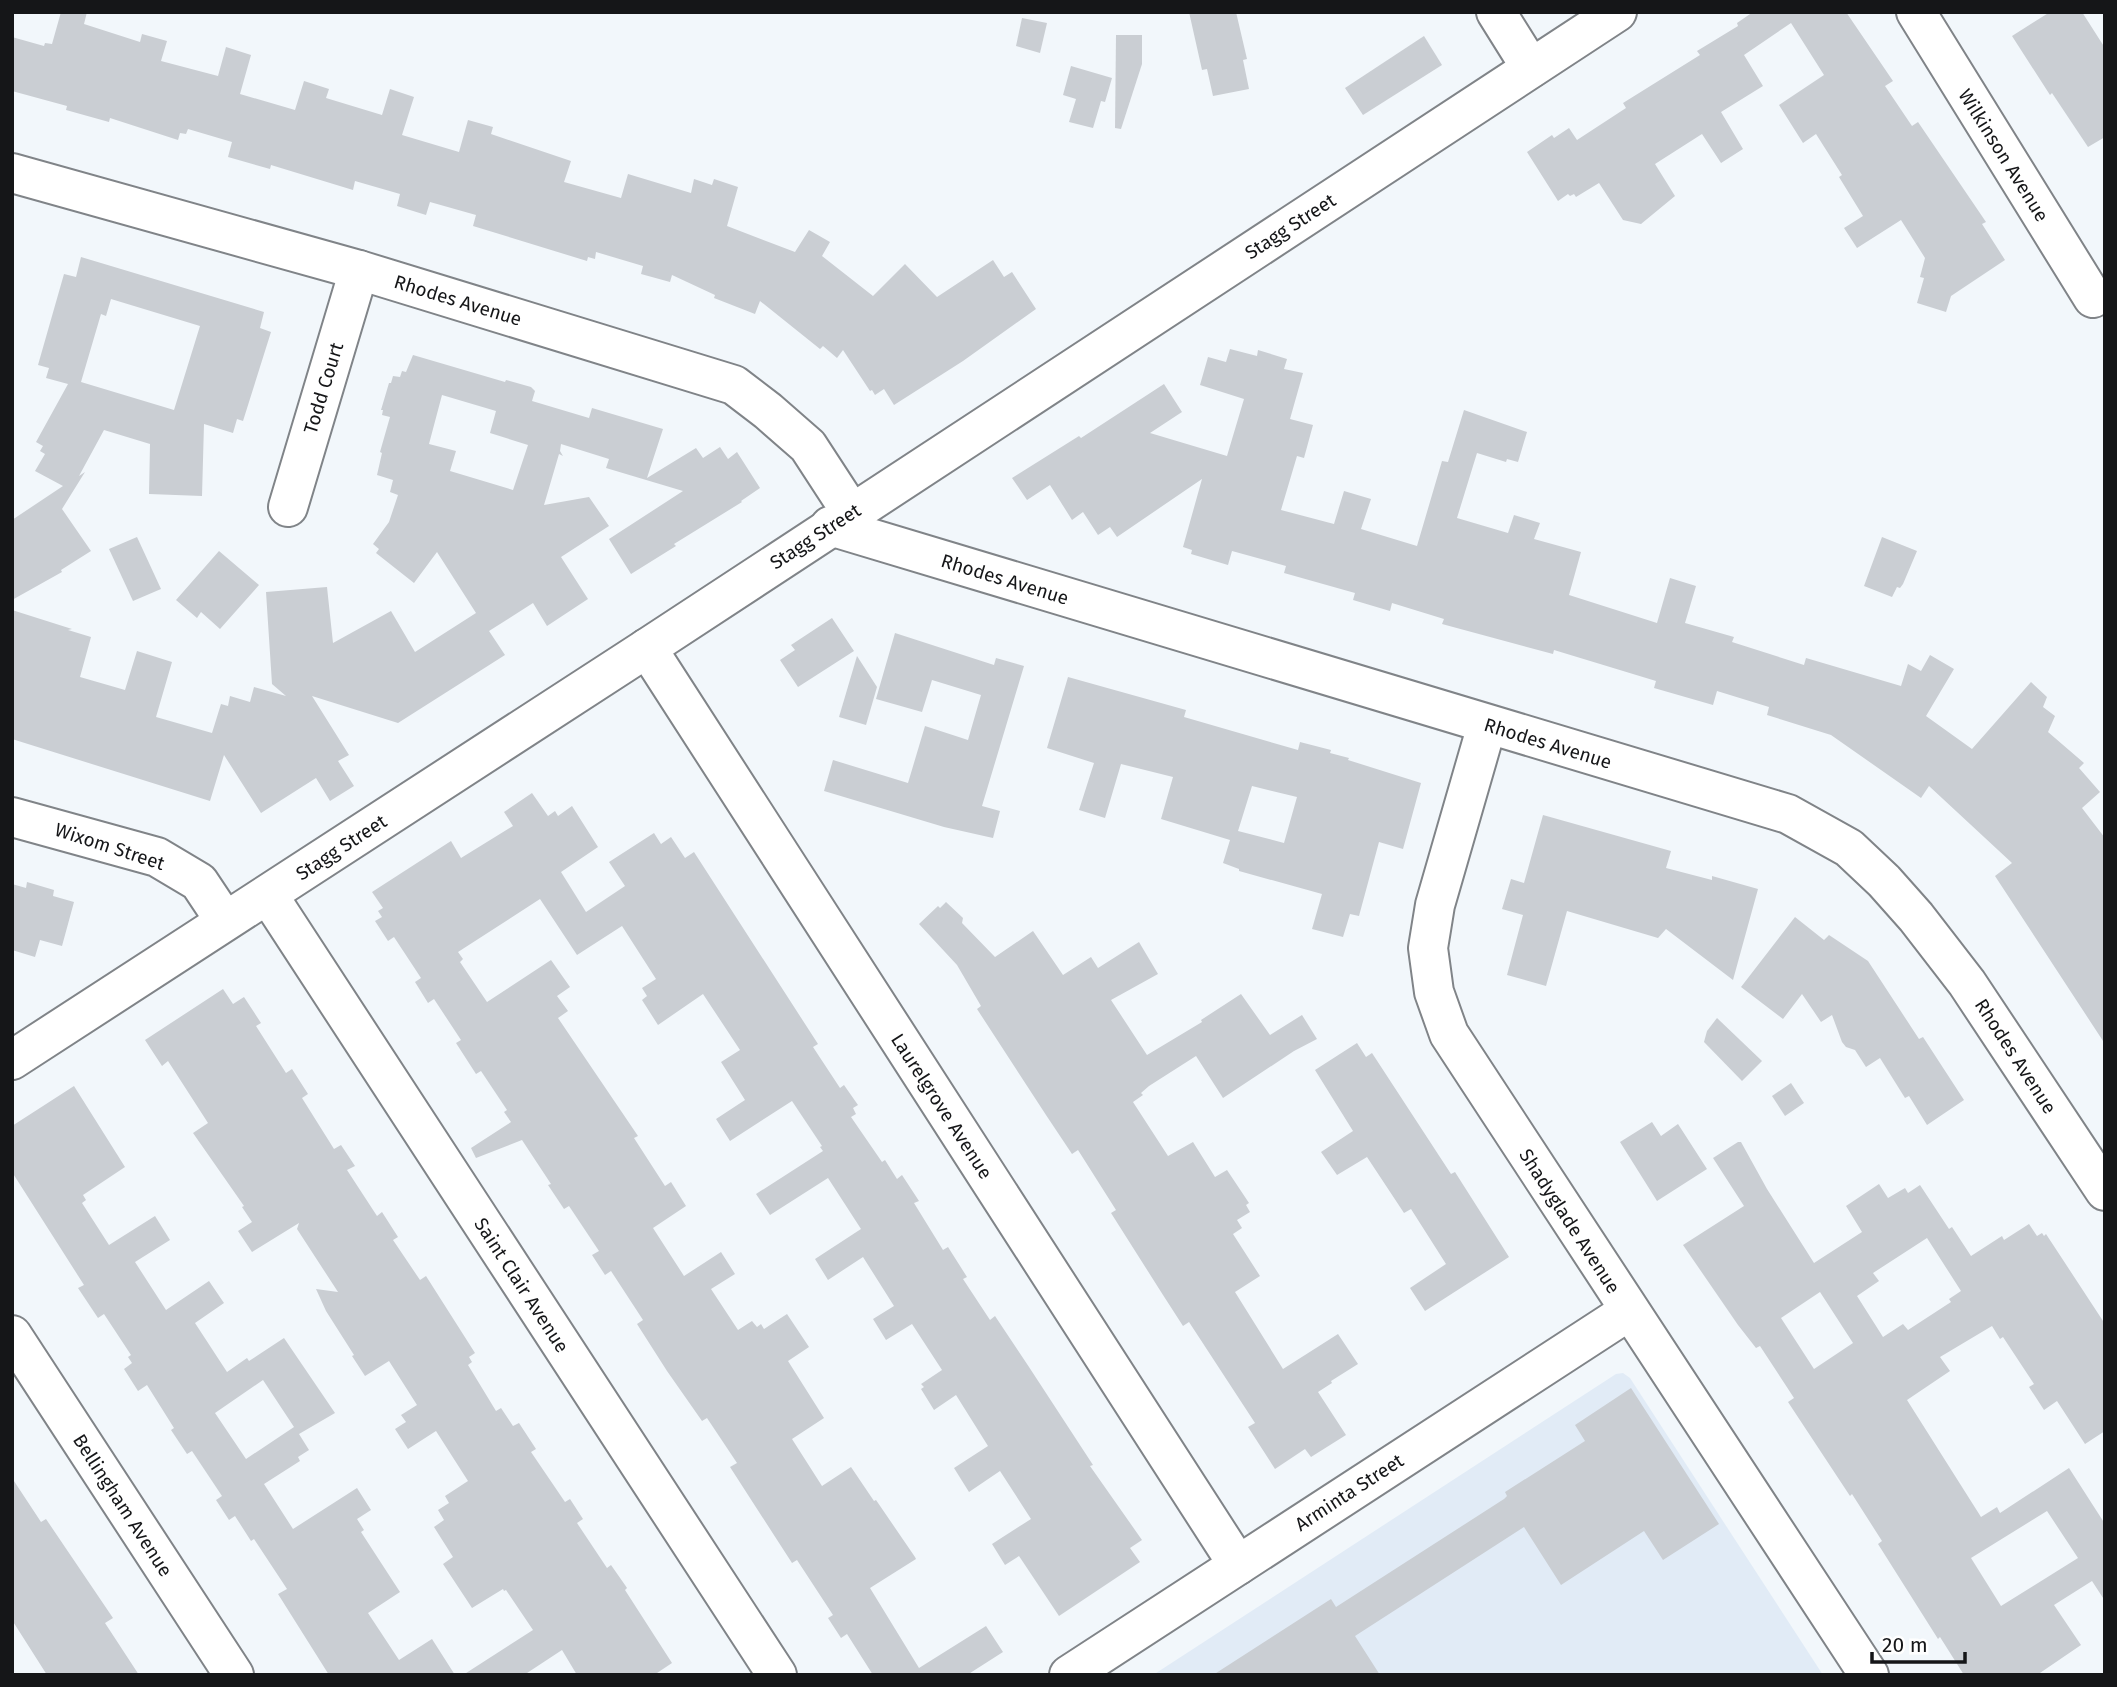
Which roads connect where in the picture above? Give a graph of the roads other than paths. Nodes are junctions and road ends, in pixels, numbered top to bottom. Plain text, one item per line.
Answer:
1 (1496, 12) edge
2 (1617, 12) edge
3 (1916, 12) edge
4 (1531, 68) junction
5 (15, 182) edge
6 (359, 270) junction
7 (2093, 298) dead end
8 (288, 507) dead end
9 (840, 519) junction
10 (647, 648) junction
11 (1487, 724) junction
12 (12, 817) edge
13 (268, 895) junction
14 (225, 921) junction
15 (12, 1060) edge
16 (2105, 1191) edge
17 (1629, 1311) junction
18 (12, 1335) edge
19 (1238, 1564) junction
20 (234, 1675) edge
21 (777, 1675) edge
22 (1069, 1675) edge
23 (1869, 1675) edge

1 - 4 street
2 - 4 street, Stagg Street
3 - 7 street, Wilkinson Avenue
4 - 9 street, Stagg Street
5 - 6 street, Rhodes Avenue
6 - 8 street, Todd Court
6 - 9 street, Rhodes Avenue
9 - 10 street, Stagg Street
9 - 11 street, Rhodes Avenue
10 - 13 street, Stagg Street
10 - 19 street, Laurelgrove Avenue
11 - 16 street, Rhodes Avenue
11 - 17 street, Shadyglade Avenue
12 - 14 street, Wixom Street
13 - 14 street, Stagg Street
13 - 21 street, Saint Clair Avenue
14 - 15 street, Stagg Street
17 - 19 street, Arminta Street
17 - 23 street, Shadyglade Avenue
18 - 20 street, Bellingham Avenue
19 - 22 street, Arminta Street

